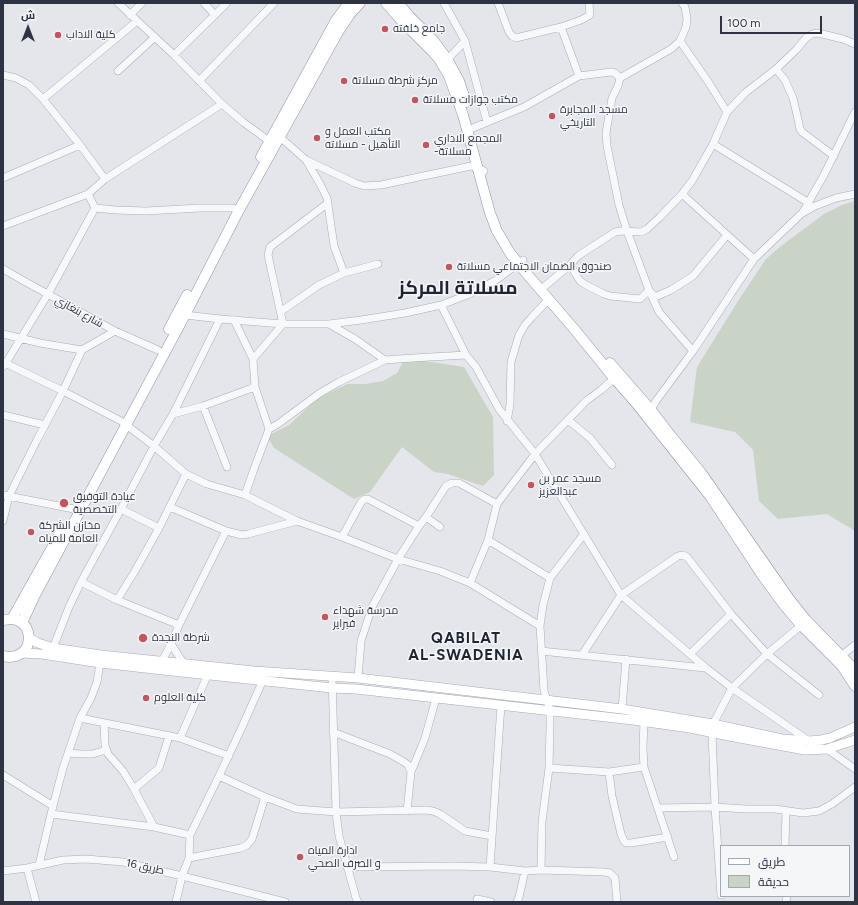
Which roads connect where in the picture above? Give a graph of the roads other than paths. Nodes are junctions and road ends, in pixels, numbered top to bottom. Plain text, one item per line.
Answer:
1 (118, 3) edge
2 (142, 3) edge
3 (204, 3) edge
4 (226, 3) edge
5 (274, 3) edge
6 (349, 3) edge
7 (360, 3) edge
8 (386, 3) edge
9 (398, 3) edge
10 (444, 3) edge
11 (498, 3) edge
12 (589, 3) edge
13 (682, 3) edge
14 (130, 15) junction
15 (215, 15) junction
16 (137, 20) junction
17 (561, 27) junction
18 (155, 37) junction
19 (465, 41) junction
20 (680, 41) junction
21 (855, 44) edge
22 (174, 55) junction
23 (445, 62) junction
24 (776, 69) junction
25 (118, 71) dead end
26 (3, 75) edge
27 (579, 76) junction
28 (620, 78) junction
29 (199, 81) junction
30 (301, 91) junction
31 (43, 99) junction
32 (222, 104) junction
33 (727, 112) junction
34 (855, 112) edge
35 (487, 122) junction
36 (474, 128) junction
37 (280, 137) junction
38 (269, 141) junction
39 (713, 144) junction
40 (80, 145) junction
41 (834, 156) junction
42 (306, 160) junction
43 (481, 169) junction
44 (3, 178) edge
45 (105, 179) junction
46 (88, 194) junction
47 (682, 194) junction
48 (855, 194) edge
49 (328, 203) junction
50 (809, 203) junction
51 (95, 208) junction
52 (236, 209) junction
53 (801, 214) junction
54 (3, 226) edge
55 (627, 231) junction
56 (727, 235) junction
57 (754, 259) junction
58 (520, 262) junction
59 (378, 264) dead end
60 (570, 265) junction
61 (3, 268) edge
62 (344, 274) junction
63 (545, 286) junction
64 (649, 290) junction
65 (48, 294) junction
66 (549, 299) junction
67 (441, 304) junction
68 (280, 312) junction
69 (185, 315) junction
70 (220, 319) junction
71 (234, 320) junction
72 (283, 324) junction
73 (329, 324) junction
74 (115, 331) junction
75 (3, 334) edge
76 (20, 338) junction
77 (82, 350) junction
78 (158, 350) junction
79 (693, 351) junction
80 (466, 355) junction
81 (253, 359) junction
82 (386, 360) junction
83 (4, 365) edge
84 (617, 376) junction
85 (255, 387) junction
86 (63, 391) junction
87 (203, 406) junction
88 (649, 413) junction
89 (173, 414) junction
90 (3, 415) edge
91 (568, 420) junction
92 (507, 421) junction
93 (123, 423) junction
94 (45, 425) junction
95 (269, 429) junction
96 (154, 446) junction
97 (535, 454) junction
98 (612, 465) dead end
99 (227, 467) dead end
100 (186, 474) junction
101 (6, 495) edge
102 (245, 495) junction
103 (497, 504) junction
104 (170, 507) junction
105 (74, 509) junction
106 (122, 509) junction
107 (426, 517) junction
108 (3, 521) edge
109 (297, 522) junction
110 (419, 526) junction
111 (440, 527) dead end
112 (159, 528) junction
113 (226, 531) junction
114 (584, 534) junction
115 (342, 537) junction
116 (488, 540) junction
117 (398, 559) junction
118 (550, 578) junction
119 (81, 582) junction
120 (470, 583) junction
121 (621, 595) junction
122 (117, 600) junction
123 (731, 614) junction
124 (7, 619) edge
125 (22, 623) junction
126 (804, 623) junction
127 (179, 625) junction
128 (540, 626) junction
129 (29, 638) junction
130 (171, 644) junction
131 (855, 645) edge
132 (53, 648) junction
133 (541, 651) junction
134 (22, 653) junction
135 (582, 654) junction
136 (690, 654) junction
137 (767, 654) junction
138 (841, 656) junction
139 (5, 659) edge
140 (626, 659) junction
141 (162, 661) junction
142 (100, 663) junction
143 (184, 664) junction
144 (706, 668) junction
145 (855, 670) edge
146 (208, 674) junction
147 (332, 677) junction
148 (358, 678) junction
149 (263, 680) junction
150 (855, 686) edge
151 (332, 688) junction
152 (732, 688) junction
153 (820, 695) dead end
154 (436, 698) junction
155 (501, 705) junction
156 (549, 705) junction
157 (622, 709) junction
158 (80, 718) junction
159 (644, 722) junction
160 (104, 723) junction
161 (855, 727) edge
162 (712, 728) junction
163 (334, 732) junction
164 (169, 736) junction
165 (180, 738) junction
166 (855, 740) edge
167 (809, 741) junction
168 (827, 749) junction
169 (106, 750) junction
170 (68, 753) junction
171 (229, 756) junction
172 (644, 767) junction
173 (549, 768) junction
174 (855, 769) edge
175 (411, 772) junction
176 (609, 772) junction
177 (3, 774) edge
178 (219, 776) junction
179 (855, 787) edge
180 (134, 789) junction
181 (265, 797) junction
182 (53, 806) junction
183 (715, 807) junction
184 (658, 808) junction
185 (407, 811) junction
186 (786, 811) junction
187 (336, 812) junction
188 (51, 814) junction
189 (154, 826) junction
190 (190, 835) junction
191 (492, 836) junction
192 (668, 837) junction
193 (785, 845) edge
194 (674, 857) dead end
195 (189, 858) junction
196 (39, 865) junction
197 (347, 867) junction
198 (490, 867) junction
199 (27, 868) junction
200 (541, 870) junction
201 (3, 871) edge
202 (525, 871) junction
203 (182, 876) junction
204 (720, 881) edge
205 (477, 899) dead end
206 (355, 901) edge
207 (36, 902) edge
208 (176, 902) edge
209 (285, 902) edge
210 (491, 902) edge
211 (517, 902) edge
212 (617, 902) edge

1 - 14 street
2 - 14 street
3 - 15 street
4 - 15 street
5 - 29 street
6 - 30 highway
7 - 30 highway
8 - 23 highway
9 - 23 highway
10 - 19 street
11 - 17 street
12 - 17 street
13 - 20 street
14 - 16 street
15 - 22 street
16 - 18 street
16 - 31 street
17 - 27 street
18 - 22 street
18 - 25 street
19 - 23 street
19 - 35 street
20 - 28 street
20 - 33 street
21 - 24 street
22 - 29 street
23 - 36 highway
23 - 43 highway
24 - 33 street
24 - 41 street
26 - 31 street
27 - 28 street
27 - 35 street
28 - 55 street
29 - 32 street
30 - 37 highway
30 - 38 highway
31 - 40 street
32 - 38 street
32 - 45 street
33 - 39 street
34 - 41 street
35 - 36 street
36 - 43 highway
37 - 42 street
37 - 52 highway
38 - 52 highway
39 - 47 street
39 - 50 street
40 - 44 street
40 - 45 street
41 - 50 street
42 - 43 street
42 - 49 street
43 - 58 highway
45 - 46 street
46 - 51 street
46 - 54 street
47 - 55 street
47 - 56 street
48 - 53 street
49 - 62 street
49 - 68 street
50 - 53 street
51 - 52 street
51 - 65 street
52 - 69 highway
52 - 78 highway
53 - 57 street
55 - 60 street
55 - 64 street
56 - 57 street
56 - 64 street
57 - 79 street
58 - 63 highway
58 - 66 highway
58 - 67 street
59 - 62 street
60 - 63 street
60 - 64 street
61 - 65 street, شارع بنغازي
62 - 68 street
63 - 84 highway
64 - 79 street
65 - 74 street, شارع بنغازي
65 - 76 street
66 - 84 highway
66 - 92 street
67 - 73 street
67 - 80 street
68 - 72 street
69 - 70 street
69 - 93 highway
70 - 71 street
70 - 89 street
71 - 72 street
71 - 81 street
72 - 73 street
72 - 81 street
73 - 82 street
74 - 77 street
74 - 78 street, شارع بنغازي
75 - 76 street
76 - 77 street
76 - 83 street
77 - 86 street
78 - 93 highway
79 - 88 street
80 - 82 street
80 - 92 street
81 - 85 street
82 - 95 street
83 - 86 street
84 - 88 highway
84 - 91 street
85 - 87 street
85 - 95 street
86 - 93 street
86 - 94 street
87 - 89 street
87 - 99 street
88 - 126 highway
89 - 96 street
90 - 94 street
91 - 97 street
91 - 98 street
92 - 97 street
93 - 96 street
93 - 105 highway
93 - 125 highway
94 - 101 street
95 - 102 street
96 - 100 street
96 - 106 street
97 - 103 street
97 - 114 street
100 - 102 street
100 - 104 street
101 - 105 street
101 - 108 street
102 - 109 street
103 - 107 street
103 - 116 street
104 - 112 street
104 - 113 street
105 - 124 highway
106 - 112 street
106 - 119 street
107 - 110 street
107 - 111 street
109 - 113 street
109 - 115 street
110 - 115 street
110 - 117 street
112 - 122 street
113 - 127 street
114 - 118 street
114 - 121 street
115 - 117 street
116 - 118 street
116 - 120 street
117 - 120 street
117 - 148 street
118 - 128 street
119 - 122 street
119 - 132 street
120 - 128 street
121 - 123 street
121 - 135 street
121 - 136 street
122 - 127 street
123 - 136 street
123 - 137 street
124 - 125 highway
125 - 129 highway
126 - 137 street
126 - 138 highway
126 - 150 highway
127 - 130 street
128 - 133 street
129 - 132 main road
129 - 134 highway
130 - 141 street
130 - 143 street
131 - 138 street
132 - 141 main road
133 - 135 street
133 - 156 street
134 - 139 highway
134 - 142 main road
135 - 140 street
136 - 144 street
137 - 152 street
137 - 153 street
138 - 145 highway
140 - 144 street
140 - 157 street
141 - 143 main road
142 - 146 main road
142 - 158 street
143 - 147 main road
144 - 152 street
146 - 149 main road
146 - 165 street
147 - 148 main road
147 - 151 street
148 - 156 main road
149 - 151 main road
149 - 171 street
151 - 154 main road
151 - 163 street
152 - 162 street
152 - 167 street
154 - 155 main road
154 - 175 street
155 - 156 main road
155 - 191 street
156 - 157 main road
156 - 159 main road
156 - 173 street
157 - 162 main road
158 - 160 street
158 - 170 street
159 - 162 main road
159 - 172 street
160 - 164 street
160 - 169 street
161 - 167 main road
162 - 167 main road
162 - 168 main road
162 - 183 street
163 - 175 street
163 - 187 street
164 - 165 street
164 - 180 street
165 - 171 street
166 - 168 main road
168 - 174 street
169 - 170 street
169 - 180 street
170 - 182 street
171 - 178 street
172 - 176 street
172 - 184 street
173 - 176 street
173 - 200 street
175 - 185 street
176 - 192 street
177 - 182 street
178 - 181 street
178 - 190 street
179 - 186 street
180 - 189 street
181 - 187 street
181 - 195 street
182 - 188 street
183 - 184 street
183 - 186 street
183 - 204 street
184 - 192 street
185 - 187 street
185 - 191 street
186 - 193 street
187 - 197 street
188 - 189 street
188 - 196 street
189 - 190 street
190 - 195 street
191 - 198 street
192 - 194 street
195 - 203 street
196 - 199 street, طريق 16
196 - 203 street, طريق 16
197 - 198 street
197 - 206 street
198 - 202 street
199 - 201 street, طريق 16
199 - 207 street
200 - 202 street
200 - 212 street
202 - 211 street
203 - 208 street
203 - 209 street, طريق 16
205 - 210 street

